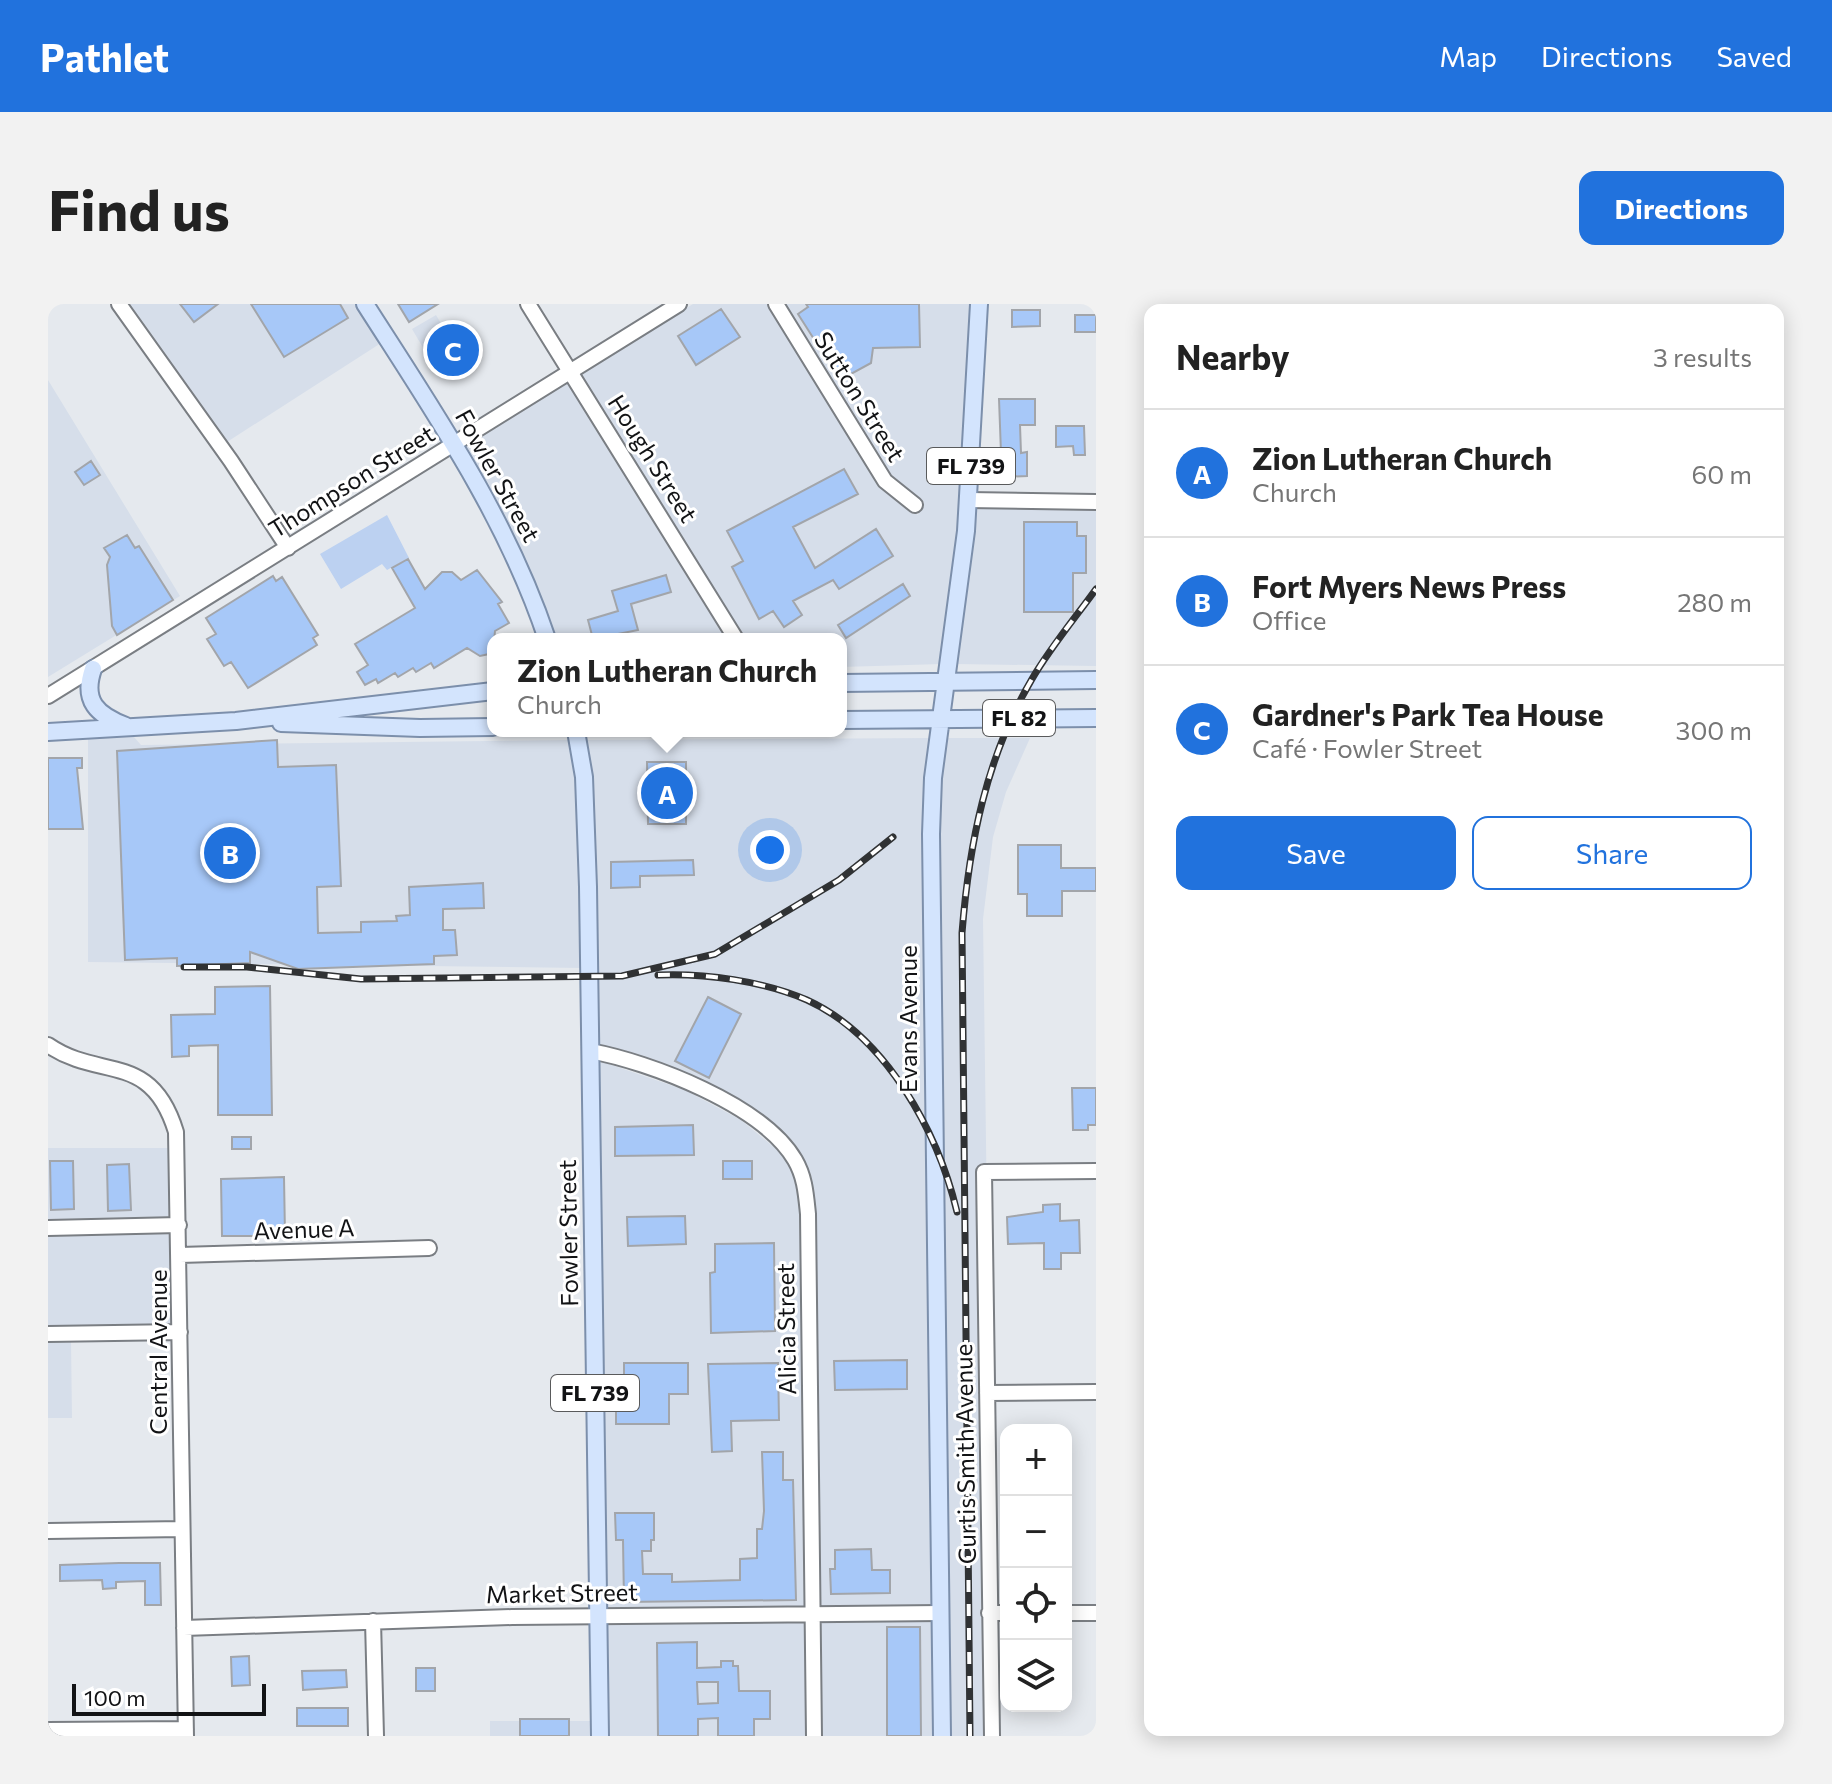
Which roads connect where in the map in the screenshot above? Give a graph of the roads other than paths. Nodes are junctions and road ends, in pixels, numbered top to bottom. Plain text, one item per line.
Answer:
1 (119, 304) edge
2 (365, 304) edge
3 (528, 304) edge
4 (679, 304) edge
5 (776, 304) edge
6 (979, 304) edge
7 (570, 371) junction
8 (454, 444) junction
9 (968, 500) junction
10 (1096, 502) edge
11 (915, 505) dead end
12 (288, 548) junction
13 (545, 633) edge
14 (732, 633) edge
15 (93, 669) junction
16 (947, 680) junction
17 (1096, 680) edge
18 (847, 683) edge
19 (487, 694) edge
20 (48, 696) edge
21 (487, 697) edge
22 (1096, 718) edge
23 (942, 719) junction
24 (847, 720) edge
25 (236, 721) junction
26 (363, 726) junction
27 (487, 727) edge
28 (135, 729) junction
29 (48, 732) edge
30 (577, 737) edge
31 (48, 1045) edge
32 (590, 1051) junction
33 (1096, 1171) edge
34 (179, 1225) junction
35 (48, 1228) edge
36 (429, 1248) dead end
37 (180, 1255) junction
38 (180, 1332) junction
39 (48, 1334) edge
40 (1096, 1392) edge
41 (987, 1393) junction
42 (182, 1529) junction
43 (48, 1531) edge
44 (941, 1613) junction
45 (989, 1613) junction
46 (1000, 1613) edge
47 (1072, 1613) edge
48 (1096, 1613) edge
49 (812, 1615) junction
50 (598, 1617) junction
51 (373, 1621) junction
52 (184, 1628) junction
53 (48, 1730) edge
54 (186, 1732) edge
55 (376, 1736) edge
56 (600, 1736) edge
57 (814, 1736) edge
58 (942, 1736) edge
59 (992, 1736) edge

1 - 12 street
2 - 8 main road, Fowler Street
3 - 7 street, Hough Street
4 - 7 street, Thompson Street
5 - 11 street, Sutton Street
6 - 9 main road, Evans Avenue / FL 739
7 - 8 street, Thompson Street
7 - 14 street, Hough Street
8 - 12 street, Thompson Street
8 - 13 main road, Fowler Street
9 - 10 street
9 - 16 main road, Evans Avenue / FL 739
12 - 15 street, Thompson Street
15 - 20 street, Thompson Street
15 - 28 main road
16 - 17 main road, FL 82
16 - 18 main road, FL 82
16 - 23 main road, Evans Avenue / FL 739
19 - 25 main road
21 - 26 main road
22 - 23 main road, FL 82
23 - 24 main road, FL 82
23 - 44 main road, Evans Avenue / FL 739
25 - 26 main road
25 - 28 main road
26 - 27 main road
28 - 29 main road
30 - 32 main road, Fowler Street / FL 739
31 - 34 street, Central Avenue
32 - 49 street, Alicia Street
32 - 50 main road, Fowler Street / FL 739
33 - 41 street, Curtis Smith Avenue
34 - 35 street
34 - 37 street, Central Avenue
36 - 37 street, Avenue A
37 - 38 street, Central Avenue
38 - 39 street
38 - 42 street, Central Avenue
40 - 41 street
41 - 45 street, Curtis Smith Avenue
42 - 43 street
42 - 52 street, Central Avenue
44 - 49 street, Market Street
44 - 58 main road, Evans Avenue / FL 739
45 - 46 street
45 - 59 street, Curtis Smith Avenue
47 - 48 street
49 - 50 street, Market Street
49 - 57 street, Alicia Street
50 - 51 street, Market Street
50 - 56 main road, Fowler Street / FL 739
51 - 52 street, Market Street
51 - 55 street
52 - 54 street, Central Avenue
53 - 54 street

